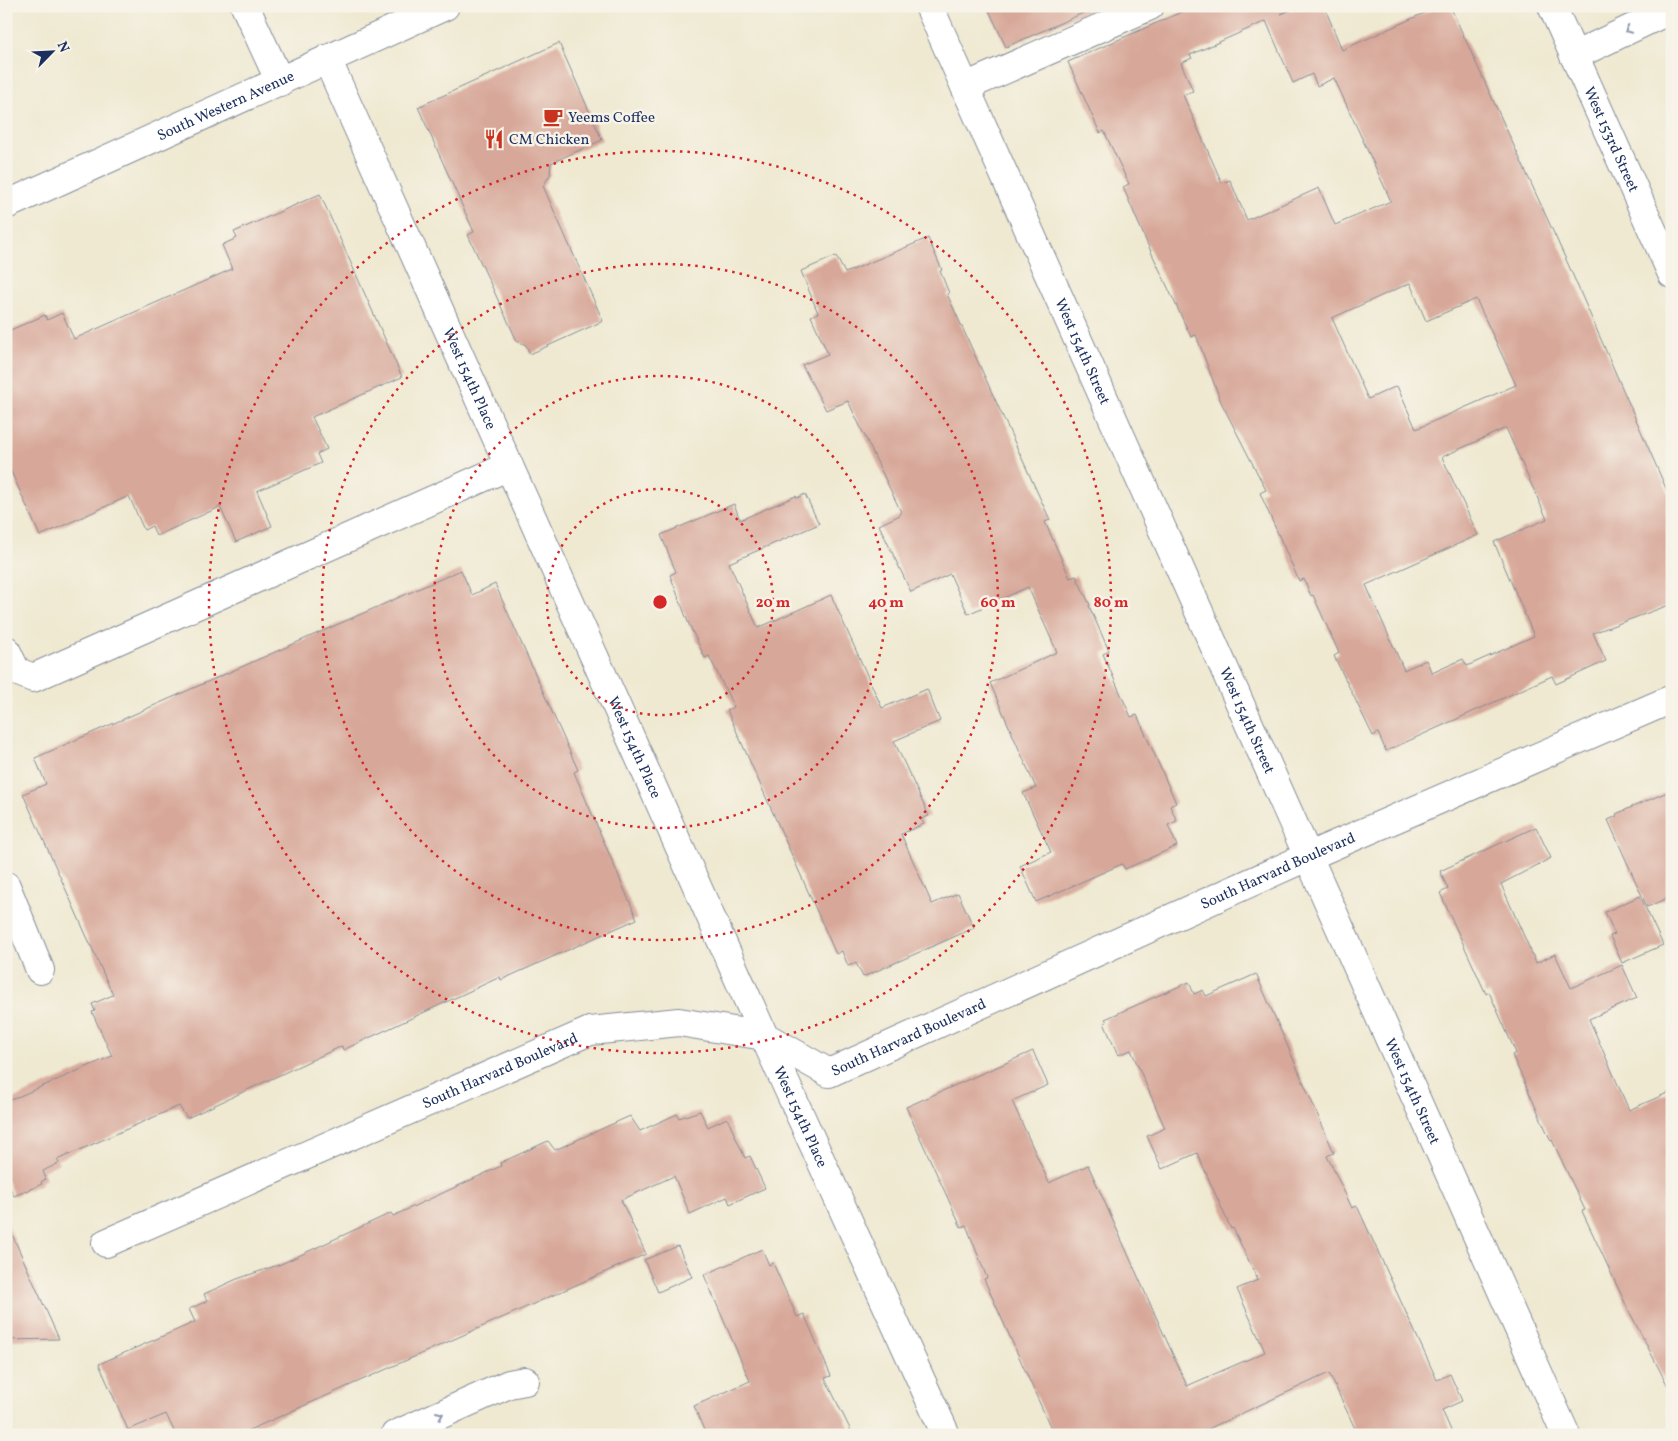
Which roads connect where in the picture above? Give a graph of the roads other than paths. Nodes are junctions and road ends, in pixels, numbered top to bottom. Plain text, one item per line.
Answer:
1 (245, 6) edge
2 (445, 6) edge
3 (929, 6) edge
4 (1150, 6) edge
5 (1552, 6) edge
6 (1672, 10) edge
7 (1574, 56) junction
8 (327, 59) junction
9 (280, 82) junction
10 (965, 87) junction
11 (6, 205) edge
12 (1672, 274) edge
13 (509, 466) junction
14 (6, 650) edge
15 (1672, 699) edge
16 (1309, 856) junction
17 (6, 886) edge
18 (40, 970) dead end
19 (764, 1036) junction
20 (106, 1243) dead end
21 (525, 1382) dead end
22 (395, 1435) edge
23 (946, 1435) edge
24 (1566, 1435) edge

1 - 9 street
2 - 8 street, South Western Avenue
3 - 10 street, West 154th Street
4 - 10 street
5 - 7 street, West 153rd Street
6 -> 7 street
7 - 12 street, West 153rd Street
8 - 9 street, South Western Avenue
8 - 13 street, West 154th Place
9 - 11 street, South Western Avenue
10 - 16 street, West 154th Street
13 - 14 street
13 - 19 street, West 154th Place
15 - 16 street, South Harvard Boulevard
16 - 19 street, South Harvard Boulevard
16 - 24 street, West 154th Street
17 - 18 street
19 - 20 street, South Harvard Boulevard
19 - 23 street, West 154th Place
22 -> 21 street

